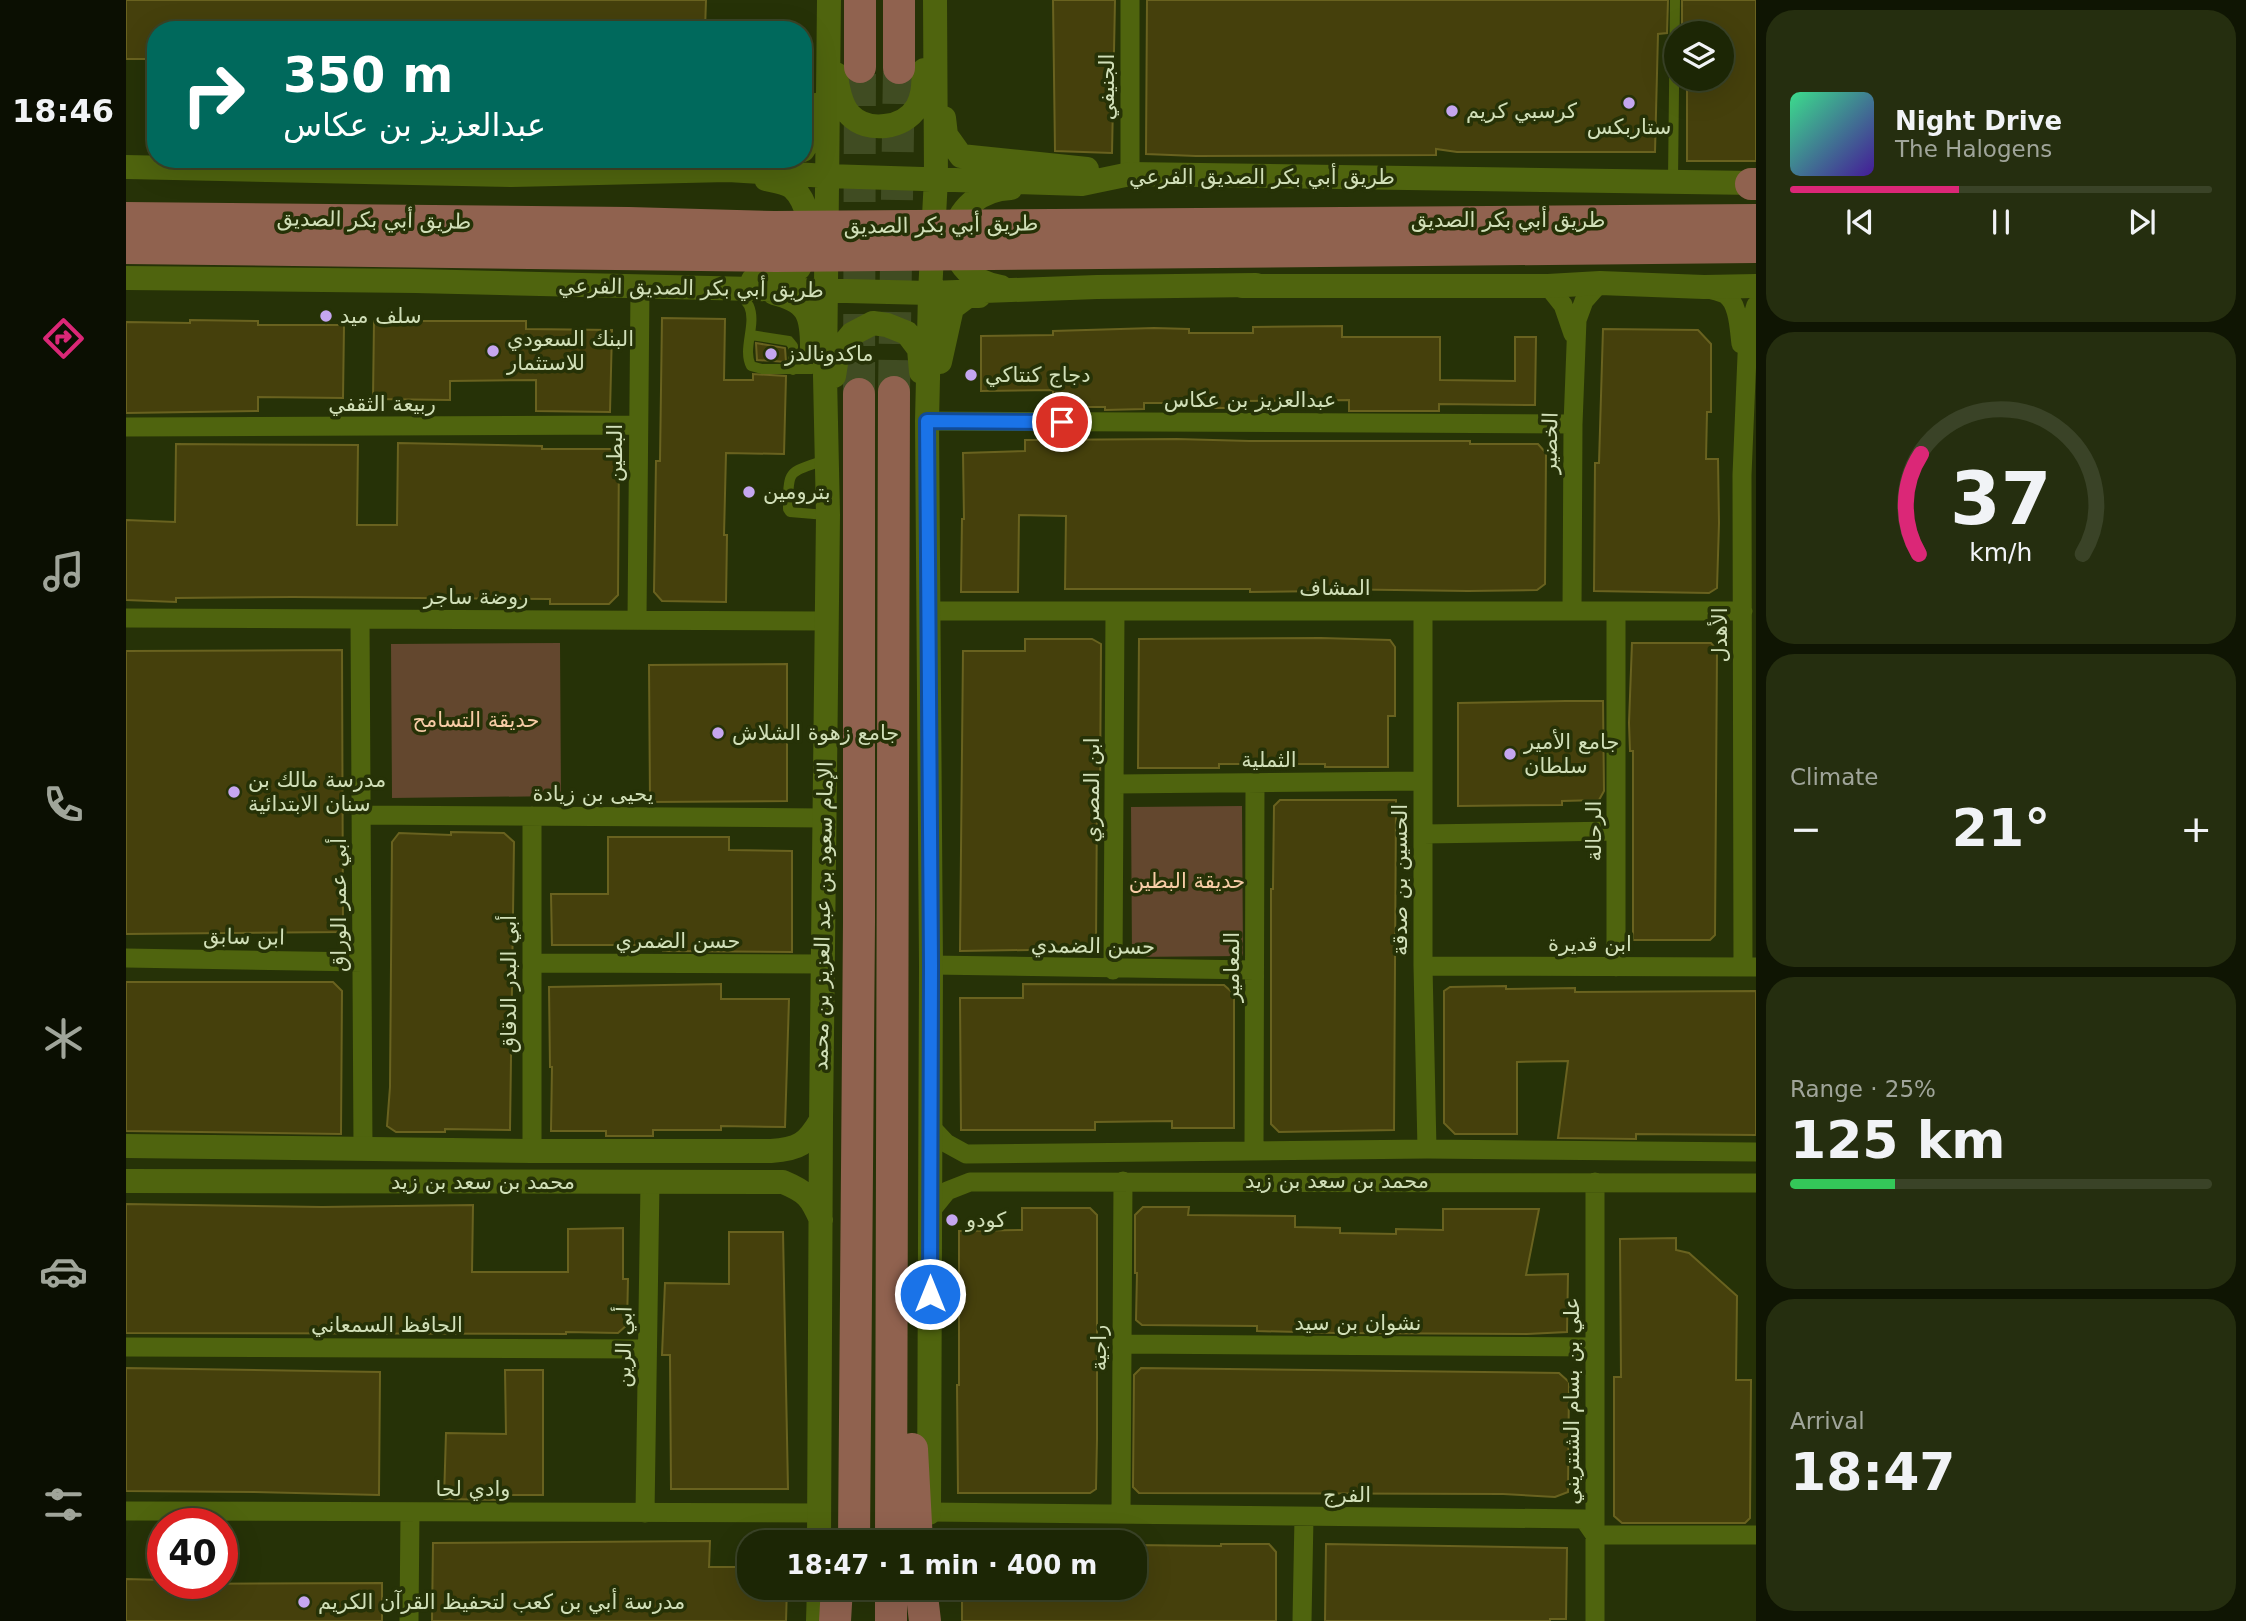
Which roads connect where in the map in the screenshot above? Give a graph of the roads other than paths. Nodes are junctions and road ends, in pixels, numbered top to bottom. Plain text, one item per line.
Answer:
1 (829, 0) edge
2 (860, 0) edge
3 (899, 0) edge
4 (929, 0) edge
5 (936, 0) edge
6 (1130, 0) edge
7 (1675, 0) edge
8 (860, 67) tunnel mouth
9 (899, 68) tunnel mouth
10 (812, 129) edge
11 (126, 167) edge
12 (147, 167) edge
13 (174, 168) edge
14 (740, 168) edge
15 (728, 170) junction
16 (1130, 174) junction
17 (827, 176) junction
18 (936, 178) junction
19 (1673, 180) junction
20 (1082, 184) junction
21 (1754, 184) edge
22 (126, 218) edge
23 (1756, 220) edge
24 (1756, 247) edge
25 (126, 248) edge
26 (126, 278) edge
27 (1600, 283) junction
28 (1256, 285) junction
29 (1548, 286) junction
30 (1756, 286) edge
31 (1097, 287) junction
32 (1703, 287) junction
33 (640, 288) junction
34 (735, 289) junction
35 (827, 291) junction
36 (930, 293) junction
37 (1756, 305) edge
38 (751, 335) junction
39 (1575, 351) junction
40 (803, 370) junction
41 (1746, 391) junction
42 (894, 392) tunnel mouth
43 (859, 394) tunnel mouth
44 (927, 421) junction
45 (1573, 424) junction
46 (638, 425) junction
47 (126, 427) edge
48 (827, 458) junction
49 (1749, 475) edge
50 (828, 515) junction
51 (928, 611) junction
52 (1115, 611) junction
53 (1423, 611) junction
54 (1572, 611) junction
55 (1616, 611) junction
56 (1743, 611) junction
57 (126, 618) edge
58 (637, 619) junction
59 (360, 620) junction
60 (826, 621) junction
61 (1423, 781) junction
62 (1255, 782) junction
63 (1116, 784) junction
64 (361, 815) junction
65 (532, 816) junction
66 (825, 818) junction
67 (1616, 831) junction
68 (1423, 834) junction
69 (126, 958) edge
70 (362, 962) junction
71 (532, 963) junction
72 (823, 964) junction
73 (931, 965) junction
74 (1423, 967) junction
75 (1616, 967) junction
76 (1750, 967) edge
77 (1113, 970) junction
78 (1254, 971) junction
79 (821, 1120) junction
80 (931, 1127) junction
81 (126, 1146) edge
82 (363, 1148) junction
83 (1427, 1149) junction
84 (532, 1151) junction
85 (771, 1151) junction
86 (1254, 1151) junction
87 (1756, 1152) edge
88 (126, 1181) edge
89 (1123, 1181) junction
90 (650, 1182) junction
91 (766, 1182) junction
92 (1595, 1182) junction
93 (1756, 1182) edge
94 (930, 1212) junction
95 (821, 1220) junction
96 (894, 1324) junction
97 (1122, 1344) junction
98 (126, 1347) edge
99 (1595, 1347) junction
100 (647, 1349) junction
101 (854, 1447) junction
102 (126, 1511) edge
103 (410, 1512) junction
104 (929, 1512) junction
105 (645, 1513) junction
106 (820, 1513) junction
107 (1121, 1514) junction
108 (1304, 1517) junction
109 (819, 1530) edge
110 (842, 1530) edge
111 (854, 1530) edge
112 (891, 1530) edge
113 (916, 1530) edge
114 (929, 1530) edge
115 (1595, 1535) junction
116 (1756, 1535) edge
117 (818, 1600) edge
118 (836, 1600) edge
119 (854, 1600) edge
120 (891, 1600) edge
121 (923, 1600) edge
122 (928, 1600) edge
123 (409, 1621) edge
124 (818, 1621) edge
125 (835, 1621) edge
126 (854, 1621) edge
127 (891, 1621) edge
128 (927, 1621) edge
129 (1302, 1621) edge
130 (1595, 1621) edge

1 - 4 street
1 - 10 street
1 - 17 street, الإمام سعود بن عبد العزيز بن محمد
2 - 8 main road
3 - 9 main road
5 - 16 street
5 - 18 street
6 - 16 street, الجنيفي
7 - 19 lane
11 - 12 street, طريق أبي بكر الصديق الفرعي
13 - 15 street, طريق أبي بكر الصديق الفرعي
14 - 15 street, طريق أبي بكر الصديق الفرعي
15 - 17 street, طريق أبي بكر الصديق الفرعي
15 - 33 street
16 - 19 street, طريق أبي بكر الصديق الفرعي
16 - 20 street, طريق أبي بكر الصديق الفرعي
17 - 18 street, طريق أبي بكر الصديق الفرعي
17 - 35 street, الإمام سعود بن عبد العزيز بن محمد
18 - 20 street, طريق أبي بكر الصديق الفرعي
18 - 36 street
19 - 21 street, طريق أبي بكر الصديق الفرعي
20 - 31 street
22 - 23 main road, طريق أبي بكر الصديق
24 - 25 main road, طريق أبي بكر الصديق
26 - 33 street, طريق أبي بكر الصديق الفرعي
27 - 29 street, طريق أبي بكر الصديق الفرعي
27 - 32 street, طريق أبي بكر الصديق الفرعي
27 - 39 street, الخضير
28 - 29 street, طريق أبي بكر الصديق الفرعي
28 - 31 street, طريق أبي بكر الصديق الفرعي
28 - 44 street, طريق أبي بكر الصديق الفرعي
29 - 39 street
30 - 32 street, طريق أبي بكر الصديق الفرعي
31 - 36 street, طريق أبي بكر الصديق الفرعي
32 - 41 street
33 - 34 street, طريق أبي بكر الصديق الفرعي
33 - 46 street, البطين
34 - 35 street, طريق أبي بكر الصديق الفرعي
34 - 38 lane
34 - 40 street
35 - 36 street, طريق أبي بكر الصديق الفرعي
35 - 48 street, الإمام سعود بن عبد العزيز بن محمد
36 - 44 street
37 - 41 street, الأهدل
38 - 40 lane
38 - 40 lane
39 - 45 street, الخضير
40 - 48 street
41 - 49 street, الأهدل
42 - 96 main road
43 - 101 main road, الإمام سعود بن عبد العزيز بن محمد
44 - 45 street, عبدالعزيز بن عكاس
44 - 48 street
44 - 51 street
45 - 54 street, الخضير
46 - 47 street, ربيعة الثقفي
46 - 58 street, البطين
48 - 50 street, الإمام سعود بن عبد العزيز بن محمد
48 - 50 lane
49 - 56 street, الأهدل
50 - 60 street, الإمام سعود بن عبد العزيز بن محمد
51 - 52 street, المشاف
51 - 73 street
52 - 53 street, المشاف
52 - 63 street, ابن المصري
53 - 54 street, المشاف
53 - 61 street, الحسين بن صدقة
54 - 55 street, المشاف
55 - 56 street, المشاف
55 - 67 street, الرحالة
56 - 76 street, الأهدل
57 - 59 street, روضة ساجر
58 - 59 street, روضة ساجر
58 - 60 street, روضة ساجر
59 - 64 street, أبي عمر الوراق
60 - 66 street, الإمام سعود بن عبد العزيز بن محمد
61 - 62 street, الثملية
61 - 68 street, الحسين بن صدقة
62 - 63 street, الثملية
62 - 78 street, المعامير
63 - 77 street, ابن المصري
64 - 65 street, يحيى بن زيادة
64 - 70 street, أبي عمر الوراق
65 - 66 street, يحيى بن زيادة
65 - 71 street, أبي البدر الدقاق
66 - 72 street, الإمام سعود بن عبد العزيز بن محمد
67 - 68 street
67 - 75 street, الرحالة
68 - 74 street, الحسين بن صدقة
69 - 70 street, ابن سابق
70 - 82 street, أبي عمر الوراق
71 - 72 street, حسن الضمري
71 - 84 street, أبي البدر الدقاق
72 - 79 street, الإمام سعود بن عبد العزيز بن محمد
73 - 77 street, حسن الضمدي
73 - 80 street
74 - 75 street, ابن قديرة
74 - 83 street, الحسين بن صدقة
75 - 76 street, ابن قديرة
77 - 78 street, حسن الضمدي
78 - 86 street, المعامير
79 - 85 street, محمد بن سعد بن زيد
79 - 95 street, الإمام سعود بن عبد العزيز بن محمد
80 - 86 street, محمد بن سعد بن زيد
80 - 94 street
81 - 82 street, محمد بن سعد بن زيد
82 - 84 street, محمد بن سعد بن زيد
83 - 86 street, محمد بن سعد بن زيد
83 - 87 street, محمد بن سعد بن زيد
84 - 85 street, محمد بن سعد بن زيد
85 - 91 street
88 - 90 street, محمد بن سعد بن زيد
89 - 92 street, محمد بن سعد بن زيد
89 - 94 street, محمد بن سعد بن زيد
89 - 97 street, راجية
90 - 91 street, محمد بن سعد بن زيد
90 - 100 street, أبي الرين
91 - 95 street, محمد بن سعد بن زيد
92 - 93 street, محمد بن سعد بن زيد
92 - 99 street, علي بن بسام الشنتريني
94 - 104 street
95 - 106 street, الإمام سعود بن عبد العزيز بن محمد
96 - 112 main road
96 - 113 main road
97 - 99 street, نشوان بن سيد
97 - 107 street, راجية
98 - 100 street, الحافظ السمعاني
99 - 115 street, علي بن بسام الشنتريني
100 - 105 street, أبي الرين
101 - 110 main road
101 - 111 main road, الإمام سعود بن عبد العزيز بن محمد
102 - 103 street, وادي لحا
103 - 105 street, وادي لحا
103 - 123 street
104 - 107 street, الفرج
104 - 114 street
105 - 106 street, وادي لحا
106 - 109 street, الإمام سعود بن عبد العزيز بن محمد
107 - 108 street, الفرج
108 - 115 street, الفرج
108 - 129 street
115 - 116 street
115 - 130 street, علي بن بسام الشنتريني
117 - 124 street
118 - 125 main road
119 - 126 main road
120 - 127 main road
121 - 128 main road
122 - 128 street

